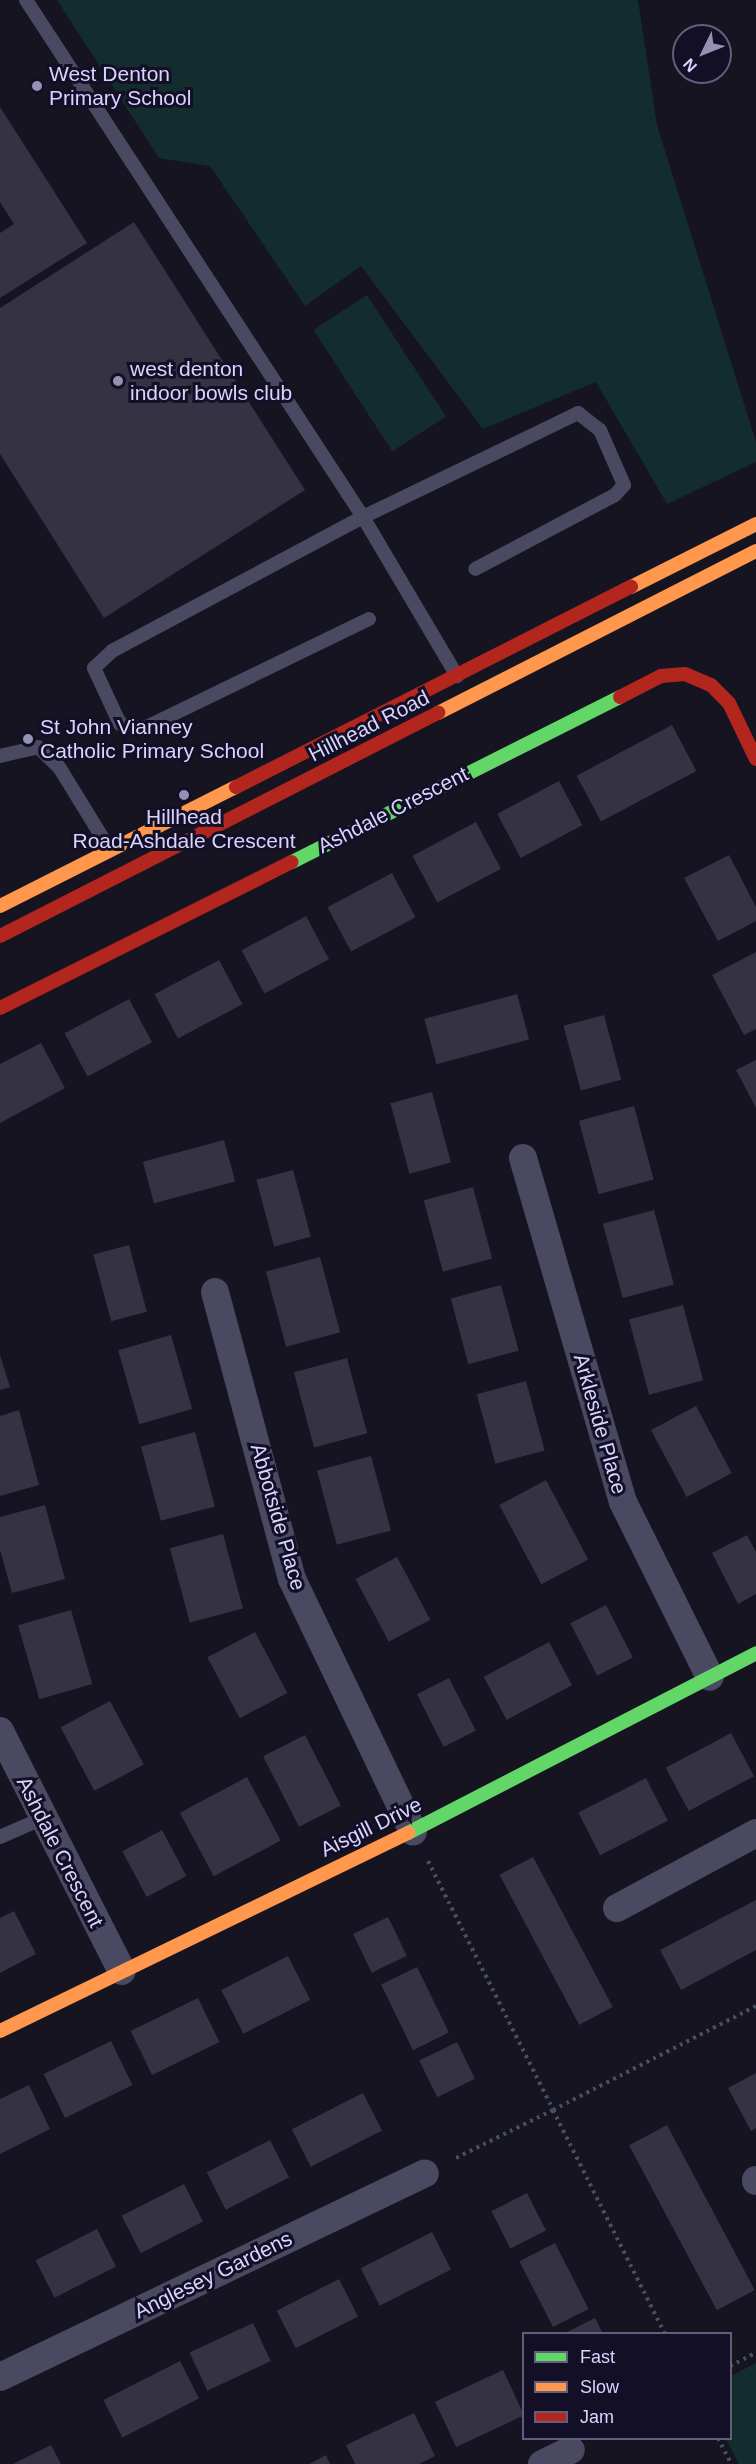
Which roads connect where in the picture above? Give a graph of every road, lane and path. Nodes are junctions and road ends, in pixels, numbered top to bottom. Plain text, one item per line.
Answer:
1 (26, 0) edge
2 (363, 518) junction
3 (756, 524) edge
4 (756, 550) edge
5 (475, 569) dead end
6 (369, 619) dead end
7 (456, 675) junction
8 (466, 700) junction
9 (0, 756) edge
10 (756, 759) edge
11 (111, 850) junction
12 (0, 906) edge
13 (0, 936) edge
14 (0, 1008) edge
15 (523, 1158) dead end
16 (215, 1292) dead end
17 (756, 1653) edge
18 (710, 1677) junction
19 (0, 1731) edge
20 (43, 1818) junction
21 (413, 1831) junction
22 (756, 1833) edge
23 (0, 1838) edge
24 (617, 1908) dead end
25 (122, 1971) junction
26 (756, 2006) edge
27 (0, 2031) edge
28 (553, 2110) junction
29 (425, 2174) joint
30 (664, 2332) edge
31 (756, 2353) edge
32 (732, 2365) edge
33 (0, 2377) edge
34 (719, 2440) edge
35 (571, 2450) dead end
36 (542, 2464) edge
37 (731, 2464) edge

1 - 2 lane
2 - 5 lane
2 - 6 lane
2 - 7 lane
3 - 7 street, Hillhead Road
4 - 8 street, Hillhead Road
7 - 8 lane
7 - 11 street, Hillhead Road
8 - 13 street, Hillhead Road
9 - 11 lane
10 - 14 street, Ashdale Crescent
11 - 12 street, Hillhead Road
15 - 18 street, Arkleside Place
16 - 21 street, Abbotside Place
17 - 18 street, Aisgill Drive
18 - 21 street, Aisgill Drive
19 - 20 street, Ashdale Crescent
20 - 23 lane
20 - 25 street, Ashdale Crescent
21 - 25 street, Aisgill Drive
21 - 28 path
22 - 24 street
25 - 27 street, Aisgill Drive
26 - 28 path
28 - 29 path
28 - 30 path
29 - 33 street, Anglesey Gardens
31 - 32 path
34 - 37 path
35 - 36 street

